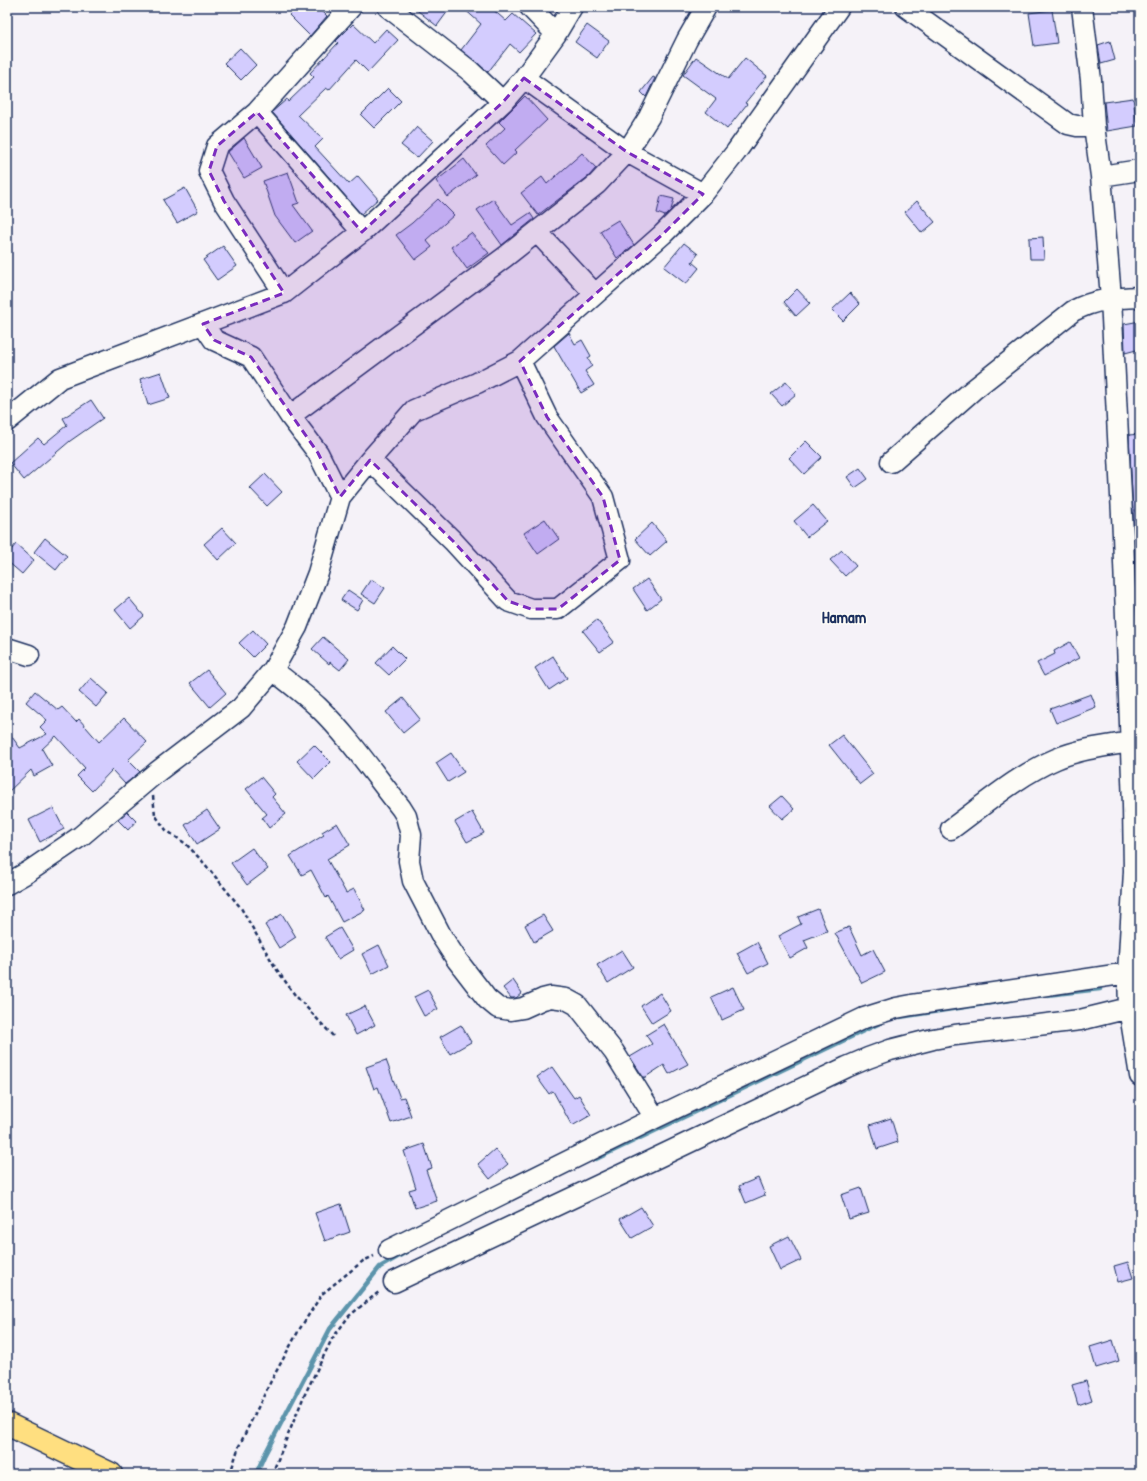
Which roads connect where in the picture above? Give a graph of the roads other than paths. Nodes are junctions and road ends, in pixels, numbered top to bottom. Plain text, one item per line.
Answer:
1 (351, 7) edge
2 (388, 7) edge
3 (530, 7) edge
4 (572, 7) edge
5 (706, 7) edge
6 (839, 7) edge
7 (906, 7) edge
8 (1082, 7) edge
9 (556, 34) junction
10 (524, 78) junction
11 (503, 102) junction
12 (257, 112) junction
13 (1094, 126) junction
14 (627, 152) junction
15 (1140, 170) edge
16 (1101, 176) junction
17 (703, 194) junction
18 (362, 232) junction
19 (537, 232) junction
20 (284, 293) junction
21 (595, 294) junction
22 (1111, 298) junction
23 (1140, 298) edge
24 (203, 324) junction
25 (520, 360) junction
26 (290, 416) junction
27 (7, 422) edge
28 (370, 460) junction
29 (891, 462) dead end
30 (340, 497) junction
31 (1132, 535) edge
32 (7, 648) edge
33 (29, 655) dead end
34 (273, 670) junction
35 (1131, 742) junction
36 (1137, 807) edge
37 (951, 829) dead end
38 (1137, 870) edge
39 (7, 884) edge
40 (1128, 973) junction
41 (1135, 1007) edge
42 (1140, 1076) edge
43 (655, 1118) junction
44 (389, 1250) road end
45 (394, 1282) road end
46 (7, 1424) edge
47 (110, 1474) edge

1 - 12 street
2 - 11 street
3 - 9 street
4 - 9 street
5 - 14 street
6 - 17 street
7 - 13 street
8 - 13 street
9 - 10 street
10 - 11 street
10 - 14 street
11 - 18 street
12 - 18 street
12 - 20 street
13 - 16 street
14 - 17 street
14 - 19 street
15 - 16 street
16 - 22 street
17 - 21 street
18 - 20 street
19 - 21 street
19 - 26 street
20 - 24 street
21 - 25 street
22 - 23 street
22 - 29 street
22 - 31 street
24 - 26 street
24 - 27 street
25 - 28 street
25 - 28 street
26 - 30 street
28 - 30 street
30 - 34 street
31 - 35 street
32 - 33 street
34 - 39 street
34 - 43 street
35 - 36 street
35 - 37 street
36 - 38 street
38 - 40 street
40 - 41 street
40 - 43 street
41 - 42 street
41 - 45 street
43 - 44 street
46 - 47 main road

